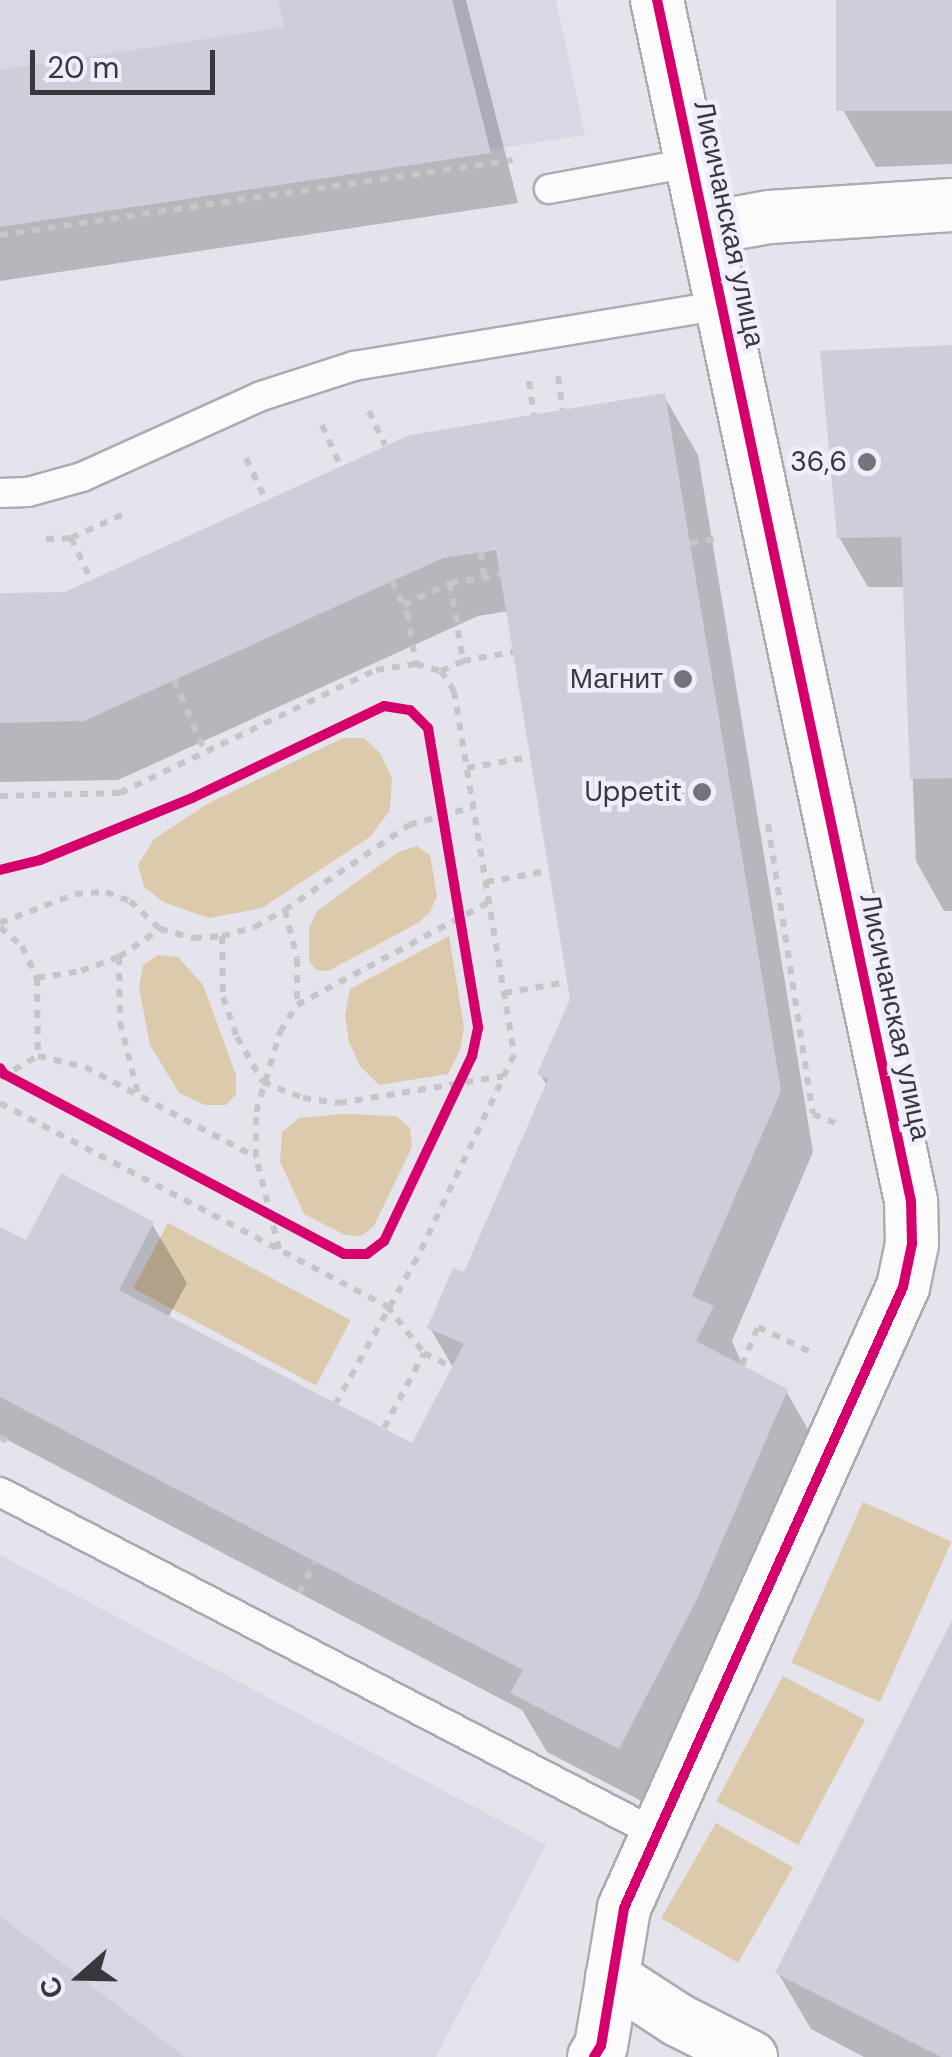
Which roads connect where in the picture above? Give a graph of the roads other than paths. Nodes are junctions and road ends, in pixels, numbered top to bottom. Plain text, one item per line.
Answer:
1 (656, 0) edge
2 (694, 162) junction
3 (549, 189) dead end
4 (952, 206) edge
5 (708, 228) junction
6 (724, 306) junction
7 (0, 493) edge
8 (0, 1492) edge
9 (658, 1834) junction
10 (612, 1977) junction
11 (594, 2057) edge
12 (751, 2057) edge

1 - 2 street, Лисичанская улица
2 - 3 lane
2 - 5 street, Лисичанская улица
4 - 5 street
5 - 6 street, Лисичанская улица
6 - 7 lane
6 - 9 street, Лисичанская улица
8 - 9 lane
9 - 10 street, Лисичанская улица
10 - 11 street, Лисичанская улица
10 - 12 street

